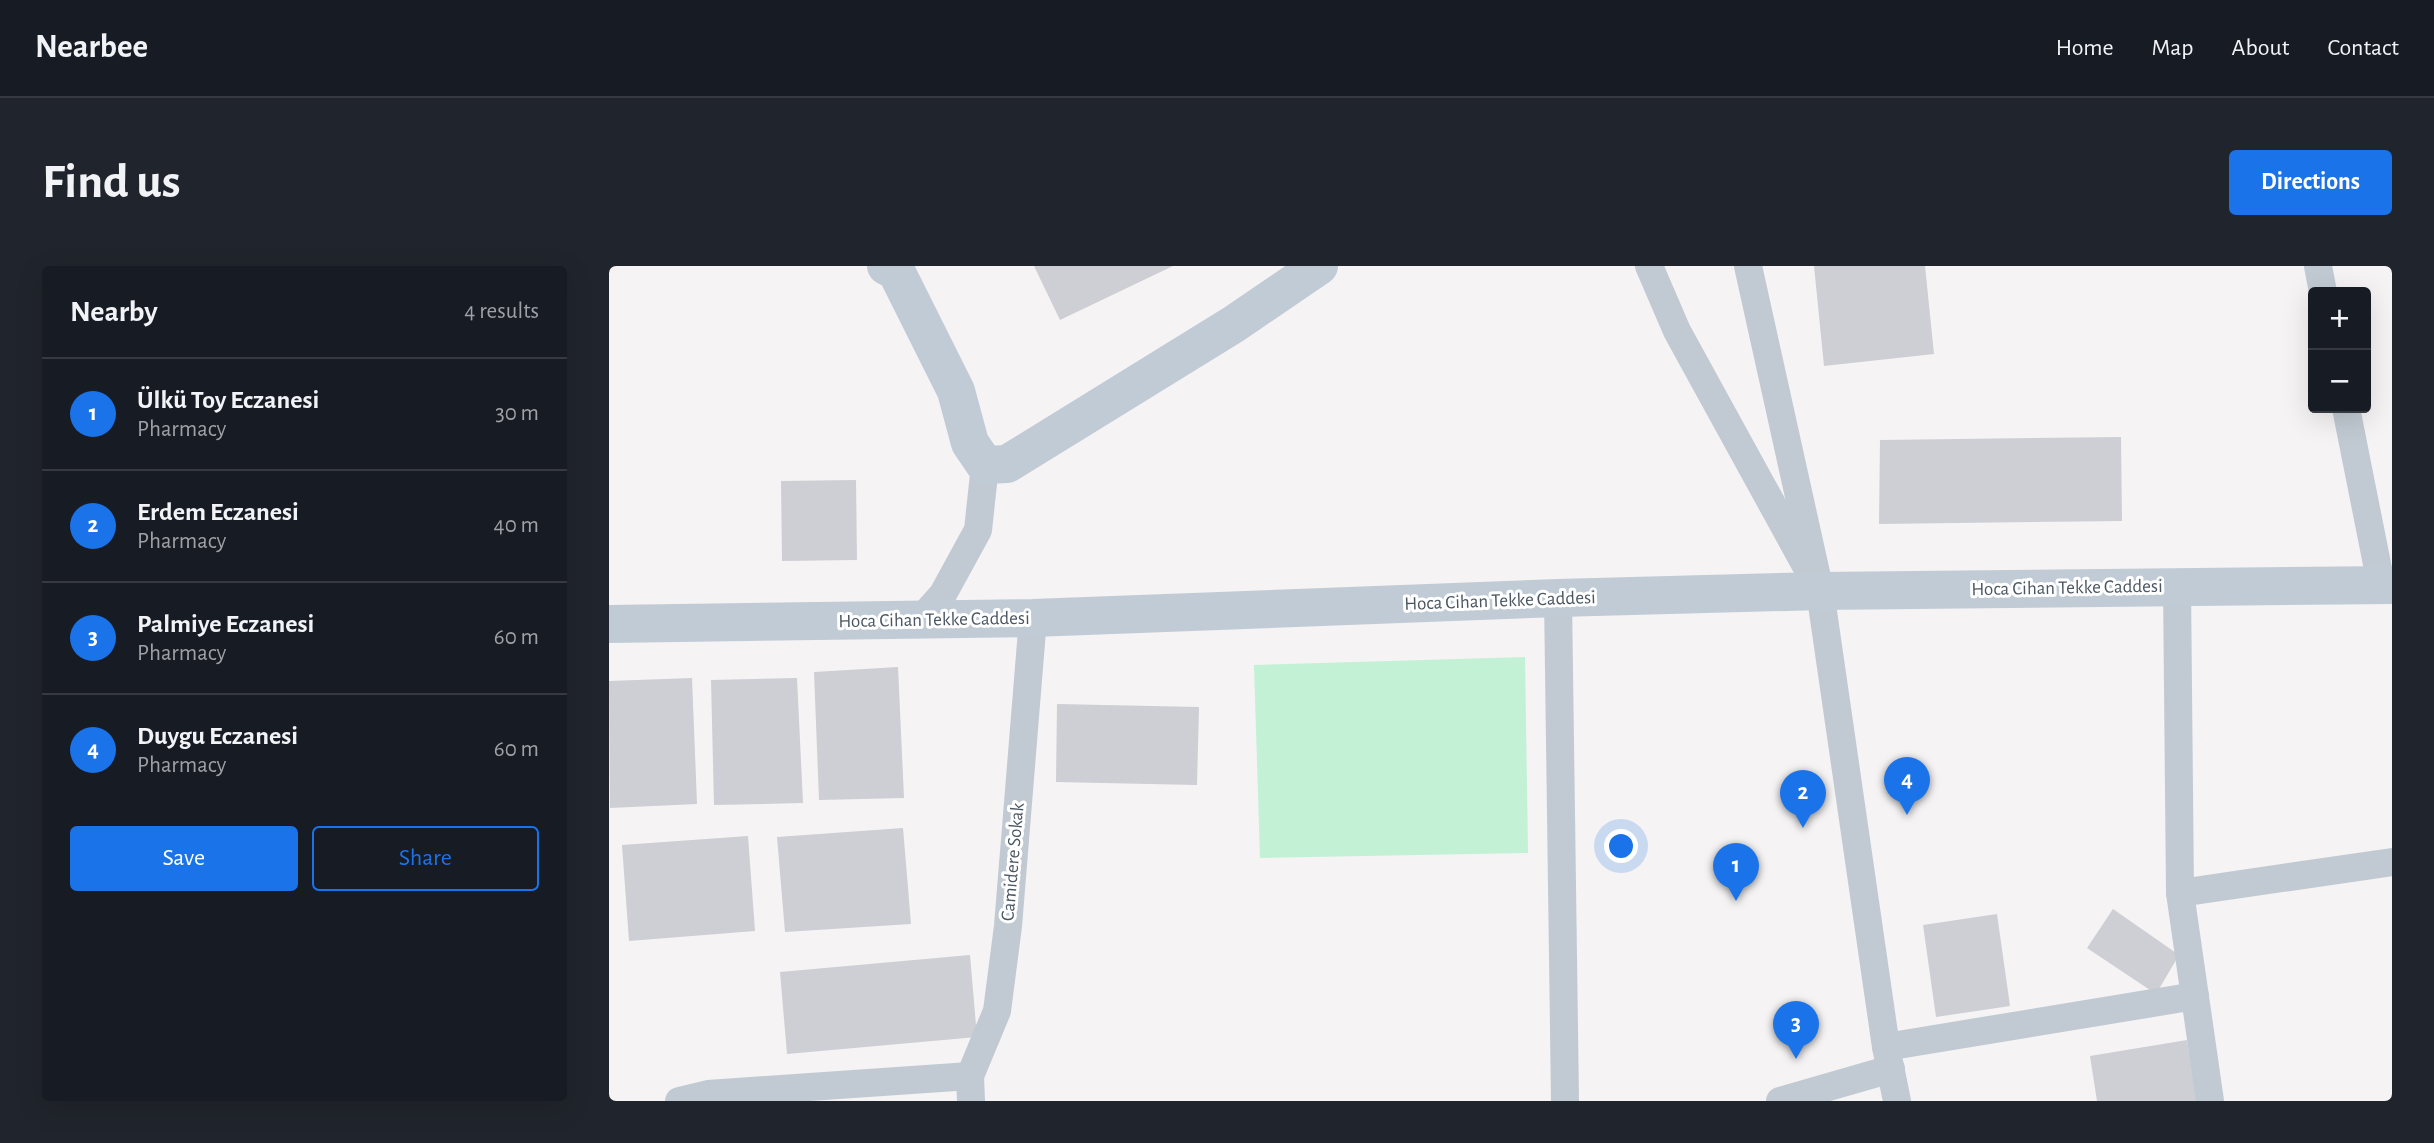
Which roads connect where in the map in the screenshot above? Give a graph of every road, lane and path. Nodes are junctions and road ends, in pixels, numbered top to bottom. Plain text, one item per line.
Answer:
1 (886, 266) edge
2 (1319, 266) edge
3 (1649, 266) edge
4 (1748, 266) edge
5 (2318, 266) edge
6 (2322, 287) edge
7 (2347, 413) edge
8 (985, 464) junction
9 (2387, 584) edge
10 (2176, 586) junction
11 (1820, 591) junction
12 (1559, 598) junction
13 (1033, 618) junction
14 (613, 620) edge
15 (920, 620) junction
16 (2392, 862) edge
17 (2180, 893) junction
18 (2195, 996) junction
19 (1888, 1058) junction
20 (970, 1088) edge
21 (679, 1101) edge
22 (1565, 1101) edge
23 (1780, 1101) edge
24 (1898, 1101) edge
25 (2210, 1101) edge

1 - 8 street
2 - 8 street
3 - 11 street
4 - 11 street
5 - 6 street
7 - 9 street
8 - 15 street
9 - 10 street, Hoca Cihan Tekke Caddesi
10 - 11 street, Hoca Cihan Tekke Caddesi
10 - 17 street
11 - 12 street, Hoca Cihan Tekke Caddesi
11 - 19 street
12 - 13 street, Hoca Cihan Tekke Caddesi
12 - 22 street
13 - 15 street, Hoca Cihan Tekke Caddesi
13 - 20 street, Camidere Sokak
14 - 15 street, Hoca Cihan Tekke Caddesi
16 - 17 street
17 - 18 street
18 - 19 street
18 - 25 street
19 - 23 street
19 - 24 street
20 - 21 street

